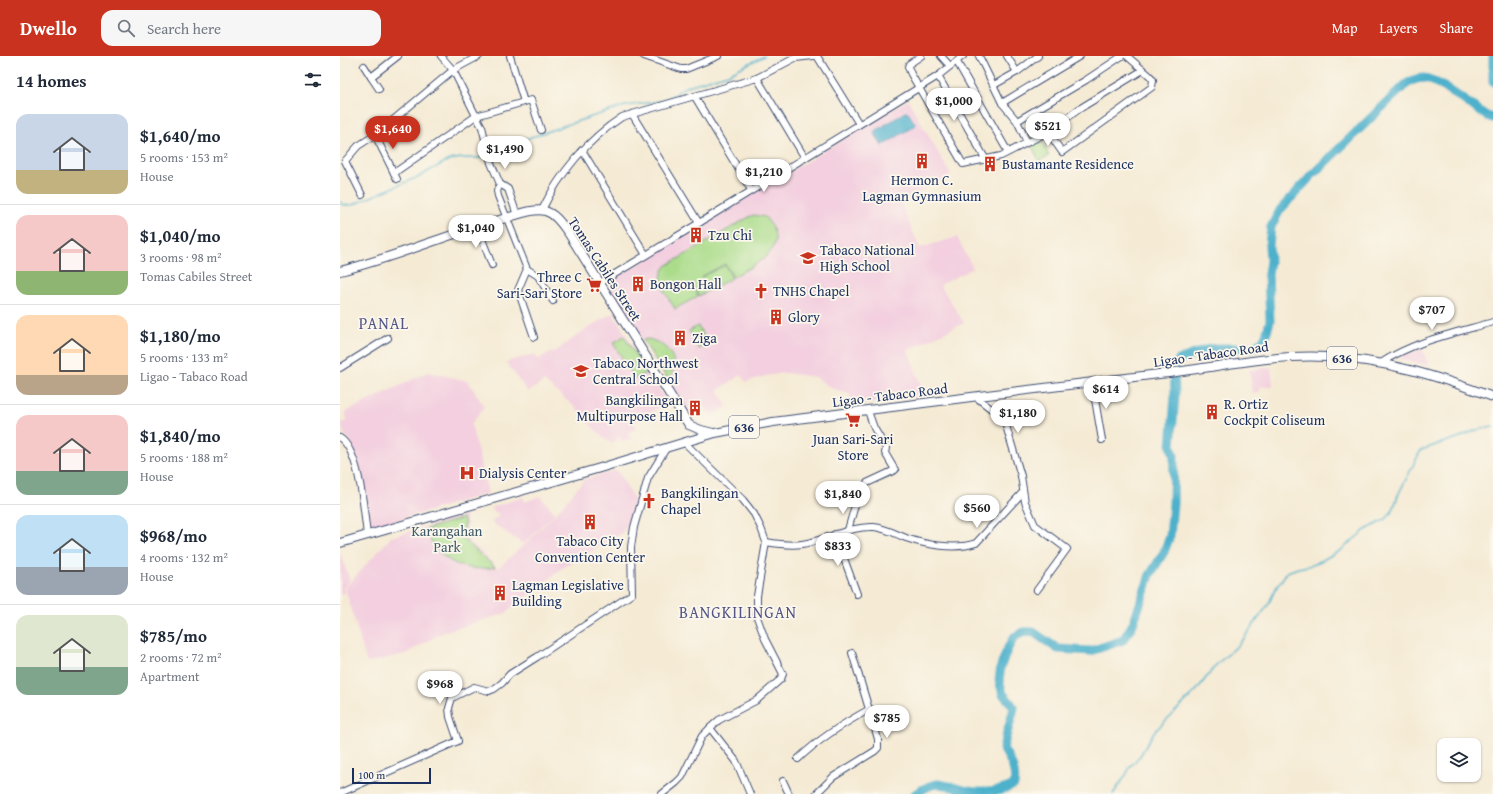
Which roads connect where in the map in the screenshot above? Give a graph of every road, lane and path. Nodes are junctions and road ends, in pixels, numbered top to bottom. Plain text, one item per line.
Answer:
1 (398, 56) edge
2 (441, 56) edge
3 (479, 56) edge
4 (510, 56) edge
5 (644, 56) edge
6 (718, 56) edge
7 (816, 56) edge
8 (921, 56) edge
9 (942, 56) edge
10 (964, 56) edge
11 (979, 56) edge
12 (1007, 56) edge
13 (1038, 56) edge
14 (1080, 56) edge
15 (1122, 56) edge
16 (1127, 56) edge
17 (957, 62) junction
18 (364, 66) dead end
19 (950, 66) junction
20 (453, 70) junction
21 (1143, 70) junction
22 (1017, 72) junction
23 (938, 76) junction
24 (371, 77) junction
25 (757, 78) junction
26 (994, 85) junction
27 (919, 87) junction
28 (379, 89) dead end
29 (695, 97) junction
30 (524, 102) junction
31 (1002, 103) junction
32 (632, 114) junction
33 (476, 116) junction
34 (1017, 122) junction
35 (860, 124) junction
36 (541, 130) dead end
37 (1048, 132) junction
38 (375, 135) junction
39 (1027, 142) junction
40 (582, 150) junction
41 (1008, 152) junction
42 (805, 158) junction
43 (986, 160) junction
44 (500, 184) junction
45 (751, 190) junction
46 (362, 195) dead end
47 (542, 210) junction
48 (517, 215) junction
49 (506, 218) junction
50 (699, 223) junction
51 (477, 226) junction
52 (646, 255) junction
53 (492, 265) dead end
54 (527, 269) junction
55 (340, 271) edge
56 (600, 283) junction
57 (553, 301) dead end
58 (1493, 322) edge
59 (534, 337) dead end
60 (388, 338) dead end
61 (1381, 363) junction
62 (340, 368) edge
63 (1092, 382) junction
64 (976, 397) junction
65 (1493, 397) edge
66 (868, 411) junction
67 (689, 425) junction
68 (715, 433) junction
69 (340, 438) edge
70 (1102, 440) dead end
71 (685, 443) junction
72 (667, 447) junction
73 (1023, 492) junction
74 (848, 530) junction
75 (835, 534) junction
76 (367, 535) junction
77 (766, 542) junction
78 (340, 543) edge
79 (1037, 590) dead end
80 (857, 594) dead end
81 (852, 653) dead end
82 (870, 710) junction
83 (710, 728) junction
84 (798, 759) dead end
85 (784, 781) dead end
86 (340, 793) edge
87 (662, 794) edge
88 (750, 794) edge
89 (789, 794) edge
90 (816, 794) edge

1 - 24 street
2 - 20 street
3 - 20 street
4 - 30 street
5 - 6 street
7 - 25 street
7 - 35 street
8 - 27 street
9 - 19 street
10 - 17 street
11 - 26 street
12 - 22 street
13 - 22 street
14 - 31 street
15 - 34 street
16 - 21 street
17 - 19 street
17 - 41 street
18 - 24 street
19 - 23 street
20 - 33 street
20 - 38 street
21 - 37 street
21 - 37 street
22 - 26 street
23 - 27 street
23 - 43 street
24 - 28 street
25 - 29 street
25 - 42 street
26 - 31 street
27 - 35 street
27 - 43 street
29 - 32 street
29 - 45 street
30 - 33 street
30 - 36 street
31 - 34 street
32 - 40 street
32 - 50 street
33 - 38 street
33 - 44 street
34 - 39 street
35 - 42 street
37 - 39 street
38 - 46 street
39 - 41 street
40 - 47 street
40 - 52 street
41 - 43 street
42 - 45 street
44 - 48 street
44 - 49 street
45 - 50 street
47 - 48 main road
47 - 56 main road, Tomas Cabiles Street
48 - 49 main road
49 - 51 main road
49 - 54 street
50 - 52 street
51 - 53 street
51 - 55 main road
52 - 56 street
54 - 57 street
54 - 59 street
56 - 67 main road, Tomas Cabiles Street
58 - 61 street
60 - 62 street
61 - 63 main road, Ligao - Tabaco Road / 636
61 - 65 main road, Ligao - Tabaco Road / 636
63 - 64 main road, Ligao - Tabaco Road / 636
63 - 70 street
64 - 66 main road, Ligao - Tabaco Road / 636
64 - 73 street
66 - 68 main road, Ligao - Tabaco Road / 636
66 - 74 street
67 - 68 main road, Ligao - Tabaco Road / 636
67 - 71 main road
68 - 71 main road, Ligao - Tabaco Road / 636
69 - 76 street
71 - 72 main road, 636
71 - 77 street
72 - 76 main road, 636
72 - 86 street
73 - 74 street
73 - 79 street
74 - 75 street
75 - 77 street
75 - 80 street
76 - 78 main road, 636
77 - 83 street
81 - 82 street
82 - 84 street
82 - 90 street
83 - 87 street
83 - 88 street
85 - 89 street

